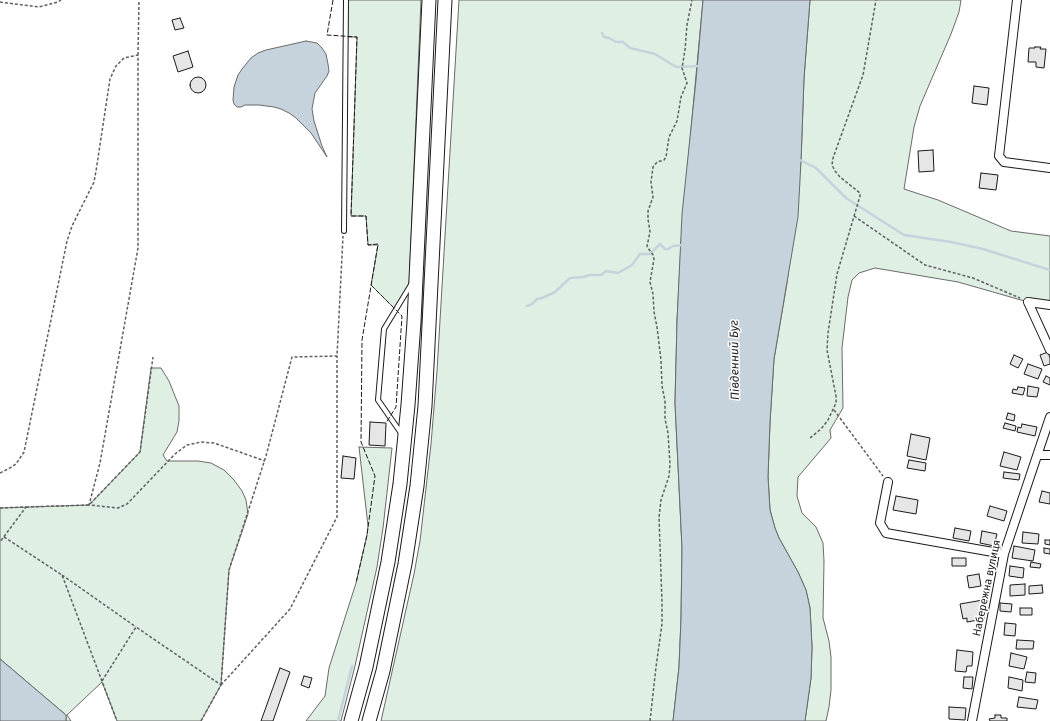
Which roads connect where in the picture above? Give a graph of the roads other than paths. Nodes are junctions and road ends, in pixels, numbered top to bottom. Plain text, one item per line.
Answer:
1 (346, 0) edge
2 (429, 0) edge
3 (445, 0) edge
4 (1017, 0) edge
5 (1050, 168) edge
6 (344, 231) road end
7 (416, 276) junction
8 (1050, 305) edge
9 (1050, 350) edge
10 (408, 404) junction
11 (424, 406) junction
12 (1050, 417) edge
13 (404, 438) junction
14 (1038, 455) junction
15 (1050, 455) edge
16 (888, 482) road end
17 (1004, 554) junction
18 (351, 721) edge
19 (369, 721) edge
20 (972, 721) edge

1 - 6 lane
2 - 7 highway
3 - 11 highway
4 - 5 street
7 - 10 highway
7 - 13 lane
8 - 9 street
10 - 11 highway
10 - 13 highway
11 - 19 highway
12 - 14 street, Набережна вулиця
13 - 18 highway
14 - 15 street
14 - 17 street, Набережна вулиця
16 - 17 street
17 - 20 street, Набережна вулиця

